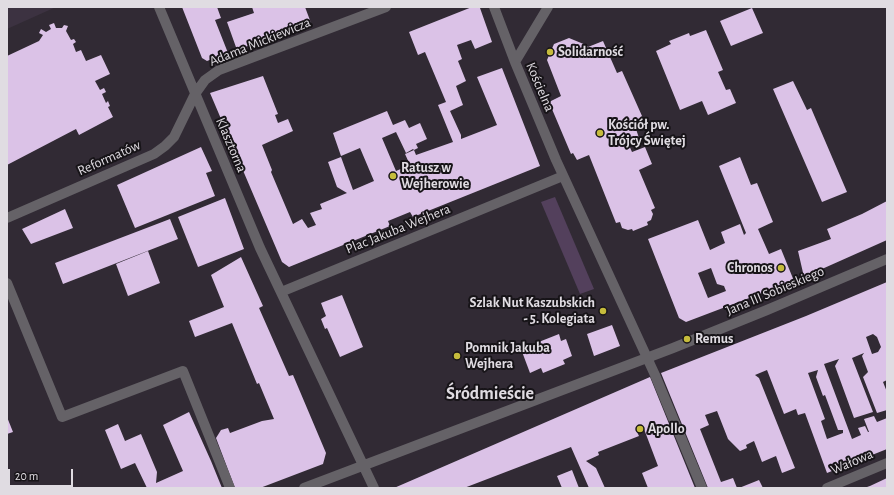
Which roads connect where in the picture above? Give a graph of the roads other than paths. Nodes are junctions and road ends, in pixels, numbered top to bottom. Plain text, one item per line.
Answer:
1 (159, 7) edge
2 (386, 7) edge
3 (494, 7) edge
4 (548, 7) edge
5 (515, 62) junction
6 (195, 94) junction
7 (563, 176) junction
8 (7, 218) edge
9 (887, 259) edge
10 (7, 283) edge
11 (280, 292) junction
12 (647, 357) junction
13 (887, 463) edge
14 (363, 464) junction
15 (230, 488) edge
16 (304, 488) edge
17 (374, 488) edge
18 (702, 488) edge
19 (828, 488) edge

1 - 6 street, Klasztorna
2 - 6 street, Adama Mickiewicza
3 - 5 street, Kościelna
4 - 5 street
5 - 7 street, Kościelna
6 - 8 street, Reformatów
6 - 11 street, Klasztorna
7 - 11 street, Plac Jakuba Wejhera
7 - 12 street
9 - 12 street, Jana III Sobieskiego
10 - 15 street
11 - 14 street
12 - 14 street
12 - 18 street
13 - 19 street, Wałowa
14 - 16 street
14 - 17 street

